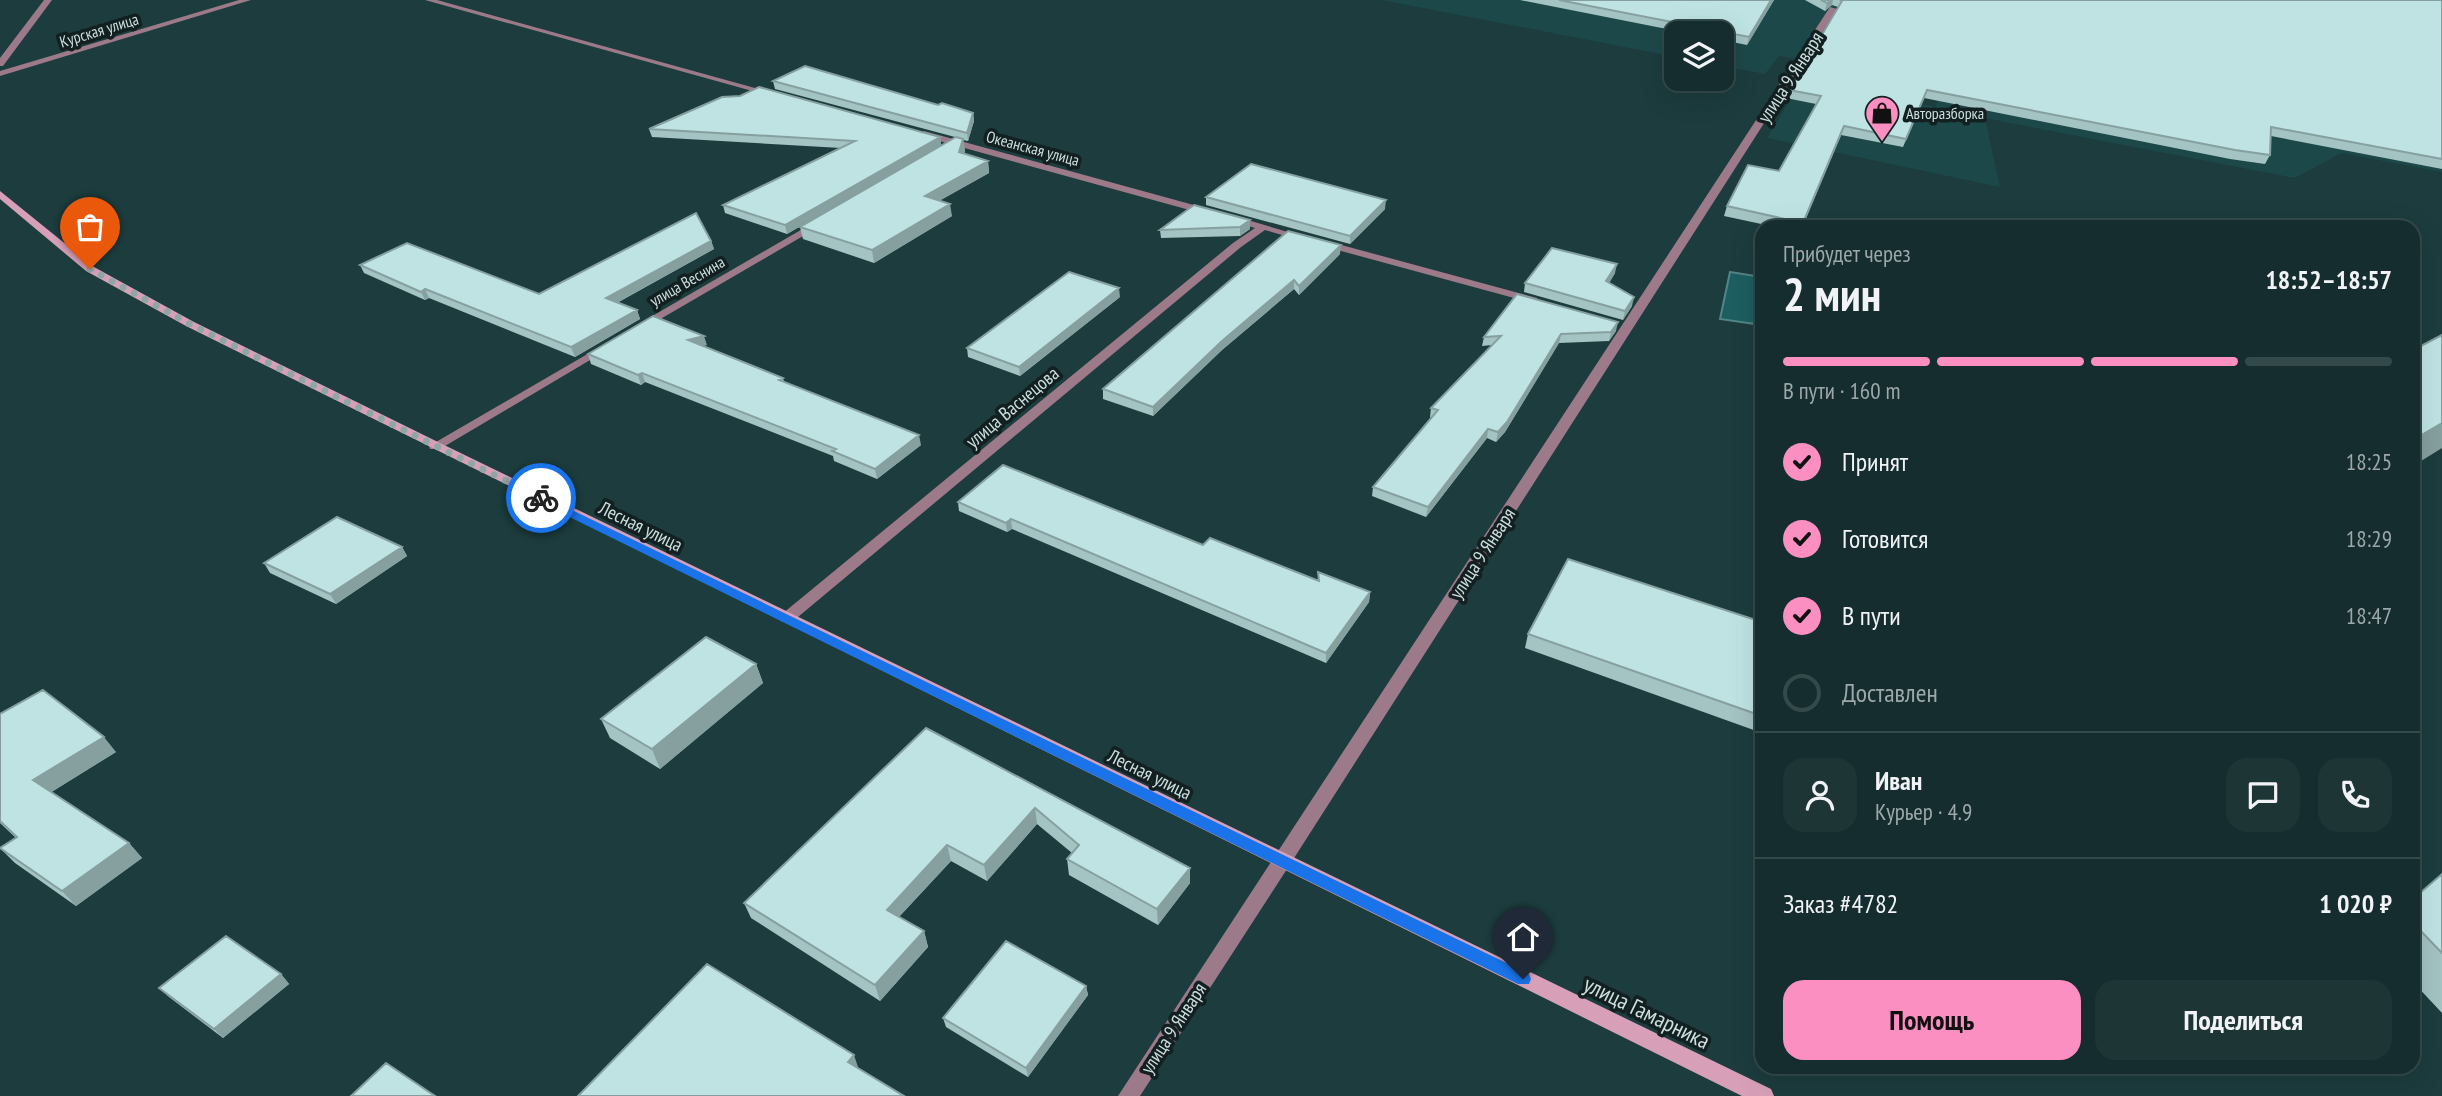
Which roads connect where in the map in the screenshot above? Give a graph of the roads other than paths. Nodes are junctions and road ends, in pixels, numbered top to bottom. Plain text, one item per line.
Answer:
1 (48, 0) edge
2 (247, 0) edge
3 (429, 0) edge
4 (1833, 9) edge
5 (0, 64) edge
6 (0, 74) edge
7 (780, 96) edge
8 (915, 132) edge
9 (956, 142) junction
10 (944, 149) edge
11 (0, 194) edge
12 (824, 219) edge
13 (1263, 227) junction
14 (1538, 302) edge
15 (631, 331) edge
16 (619, 338) edge
17 (435, 446) junction
18 (787, 618) junction
19 (1283, 861) junction
20 (1128, 1096) edge
21 (1764, 1096) edge

1 - 5 street, Курская улица
2 - 6 street, Курская улица
3 - 7 street
4 - 19 street, улица 9 Января
8 - 9 street, Океанская улица
9 - 10 street
9 - 13 street, Океанская улица
11 - 17 street, Лесная улица
12 - 15 street, улица Веснина
13 - 14 street, Океанская улица
13 - 18 street, улица Васнецова
16 - 17 street
17 - 18 street, Лесная улица
18 - 19 street, Лесная улица
19 - 20 street, улица 9 Января
19 - 21 street, улица Гамарника

